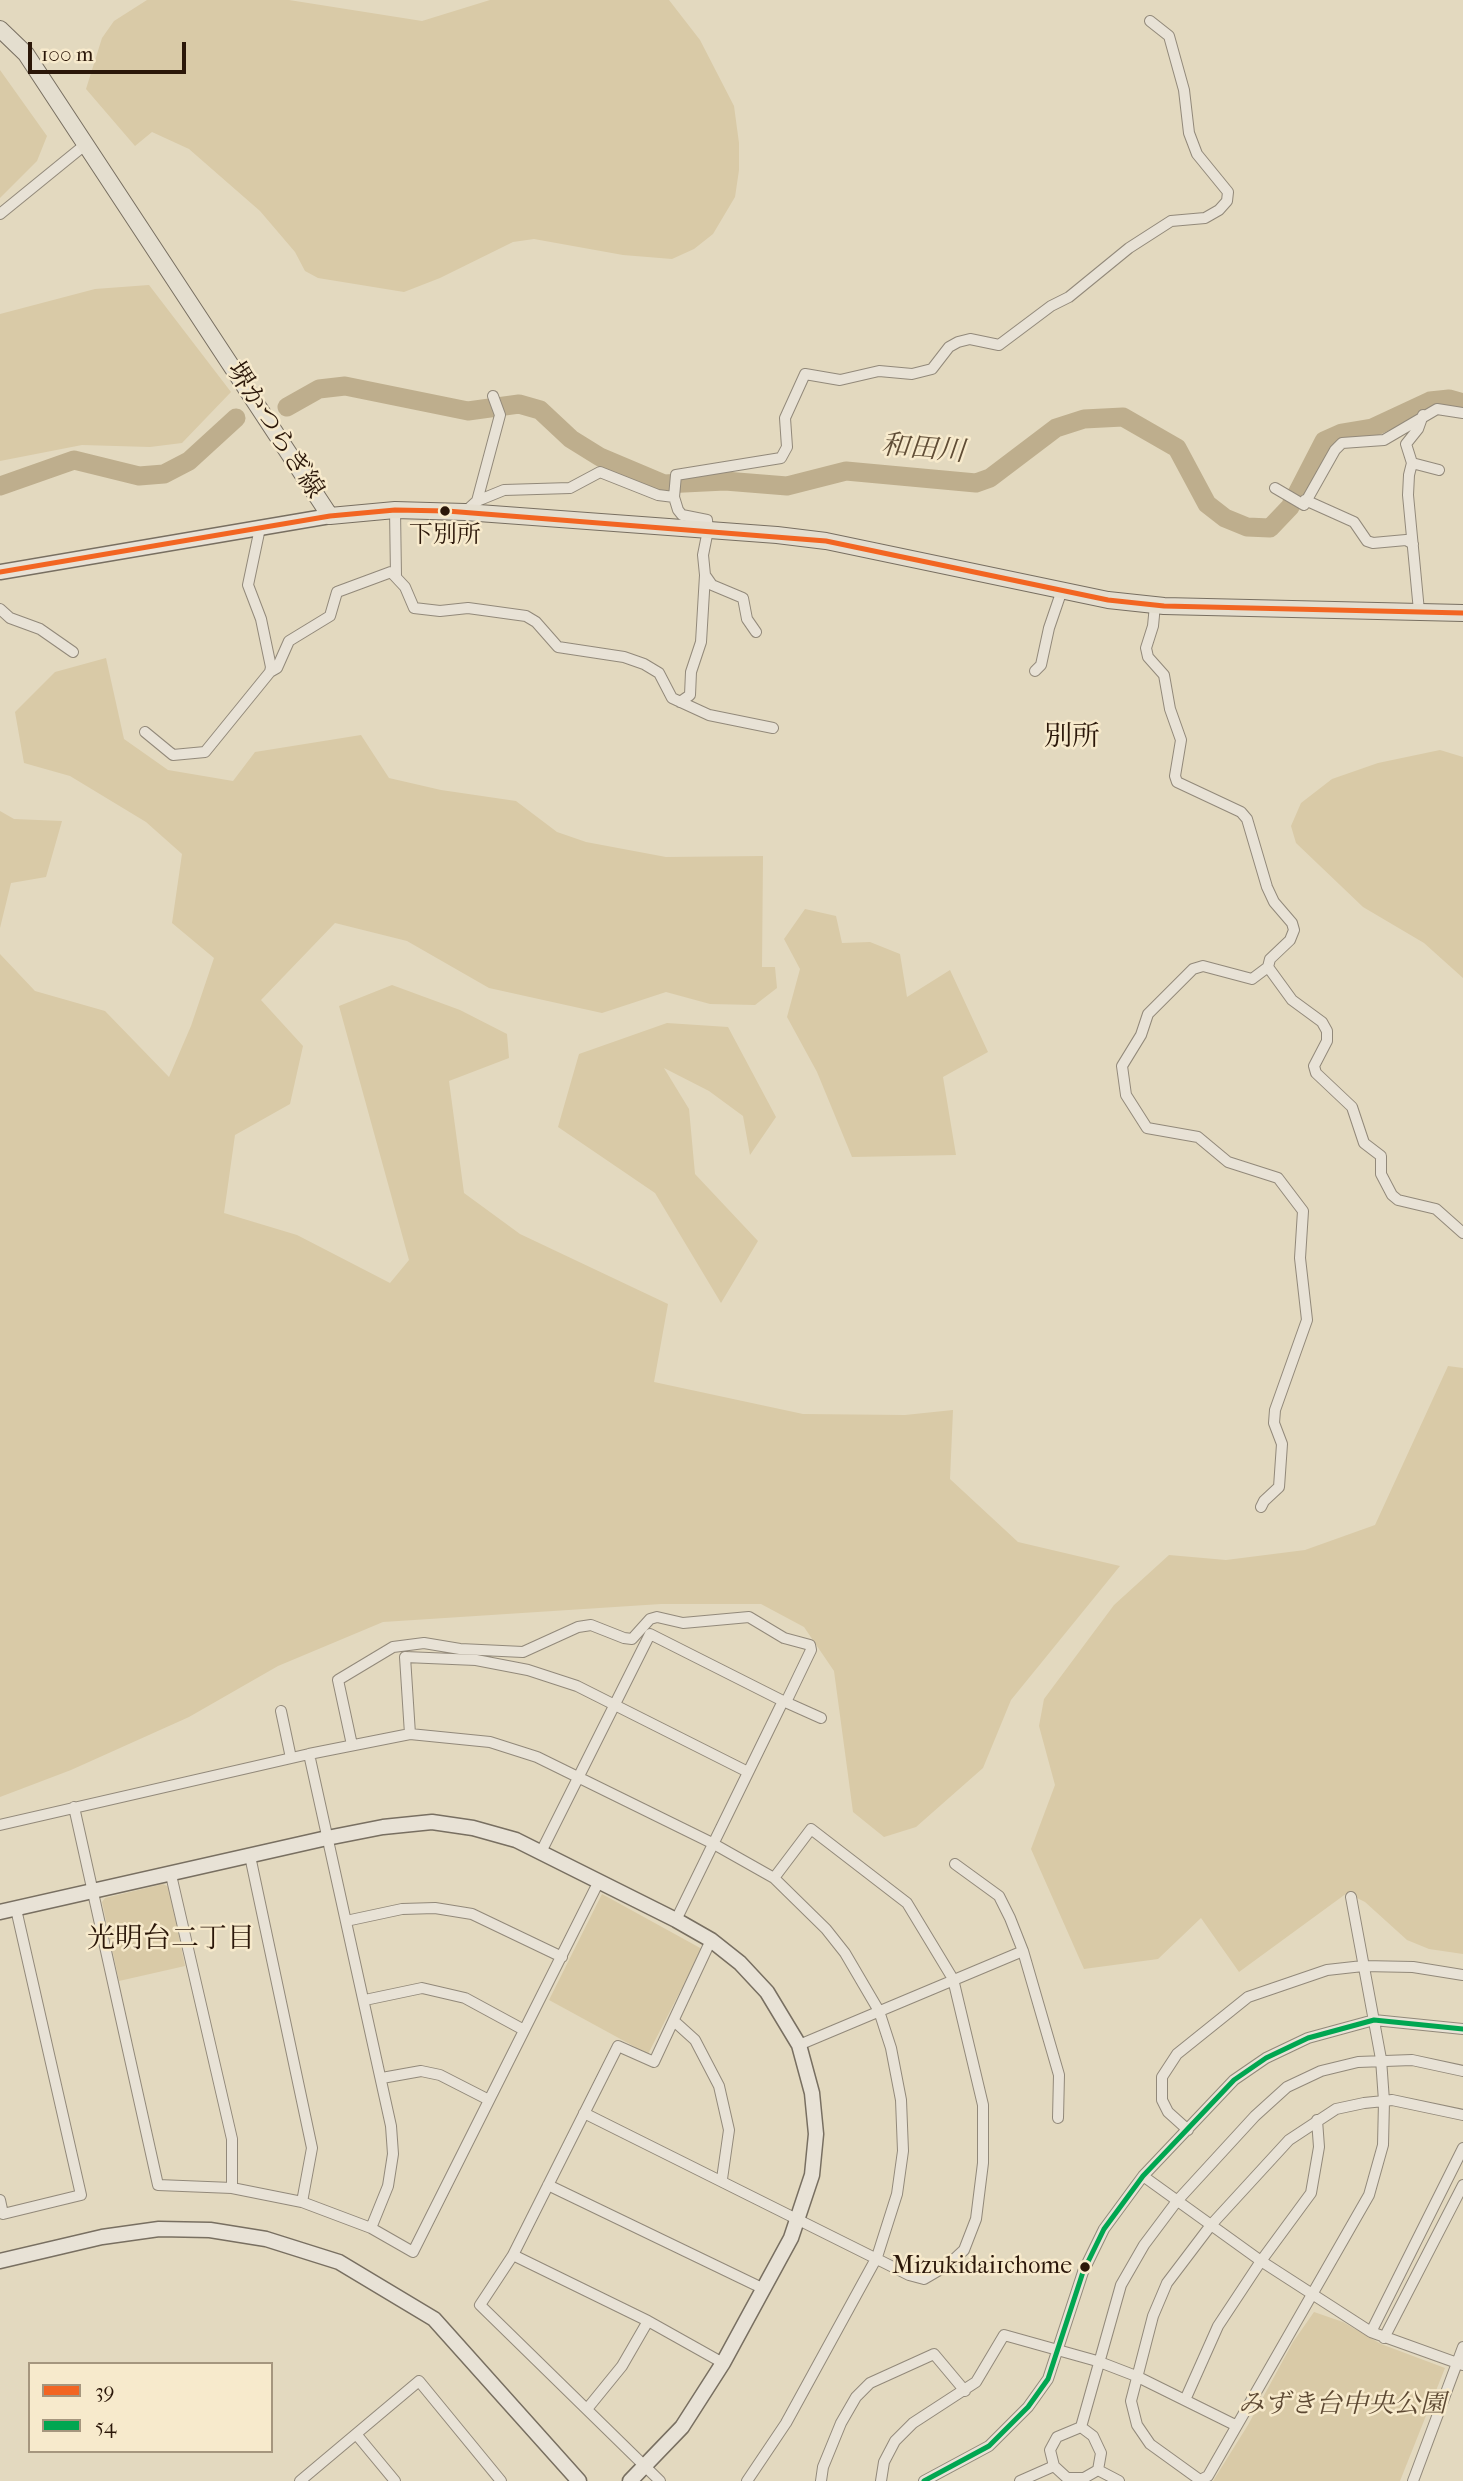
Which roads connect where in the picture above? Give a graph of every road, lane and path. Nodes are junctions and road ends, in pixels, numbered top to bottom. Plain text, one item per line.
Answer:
1 (1150, 22) dead end
2 (0, 29) edge
3 (86, 144) junction
4 (0, 214) edge
5 (493, 396) dead end
6 (1463, 413) edge
7 (1423, 415) junction
8 (1412, 463) junction
9 (1439, 470) dead end
10 (1275, 488) dead end
11 (674, 497) junction
12 (1305, 500) junction
13 (471, 507) junction
14 (396, 510) junction
15 (330, 516) junction
16 (260, 528) junction
17 (708, 530) junction
18 (1413, 544) junction
19 (0, 572) edge
20 (705, 575) junction
21 (397, 576) junction
22 (1062, 590) junction
23 (1154, 605) junction
24 (0, 609) edge
25 (1419, 611) junction
26 (1463, 613) edge
27 (756, 632) dead end
28 (74, 652) dead end
29 (1035, 671) dead end
30 (270, 672) junction
31 (680, 702) junction
32 (773, 728) dead end
33 (145, 733) dead end
34 (1268, 967) junction
35 (1463, 1233) edge
36 (1261, 1507) dead end
37 (783, 1701) junction
38 (613, 1705) junction
39 (281, 1711) dead end
40 (821, 1718) dead end
41 (410, 1734) junction
42 (352, 1745) junction
43 (309, 1754) junction
44 (290, 1758) junction
45 (748, 1772) junction
46 (579, 1776) junction
47 (74, 1807) junction
48 (0, 1825) edge
49 (327, 1838) junction
50 (712, 1843) junction
51 (541, 1852) junction
52 (250, 1856) junction
53 (955, 1864) dead end
54 (171, 1875) junction
55 (774, 1878) junction
56 (599, 1881) junction
57 (92, 1892) junction
58 (1351, 1897) dead end
59 (16, 1909) junction
60 (0, 1912) edge
61 (676, 1920) junction
62 (346, 1921) junction
63 (711, 1940) junction
64 (1023, 1951) junction
65 (562, 1957) junction
66 (1363, 1966) junction
67 (1463, 1975) edge
68 (953, 1979) junction
69 (365, 2000) junction
70 (879, 2011) junction
71 (1374, 2020) junction
72 (674, 2021) junction
73 (524, 2029) junction
74 (1463, 2029) edge
75 (799, 2045) junction
76 (1381, 2059) junction
77 (1463, 2071) edge
78 (382, 2078) junction
79 (489, 2100) junction
80 (1384, 2101) junction
81 (584, 2113) junction
82 (1463, 2115) edge
83 (1058, 2118) dead end
84 (1317, 2120) junction
85 (1188, 2130) junction
86 (1463, 2148) edge
87 (1143, 2176) junction
88 (722, 2179) junction
89 (548, 2185) junction
90 (1463, 2185) edge
91 (232, 2188) junction
92 (0, 2200) edge
93 (1177, 2201) junction
94 (302, 2202) junction
95 (799, 2220) junction
96 (1211, 2225) junction
97 (371, 2228) junction
98 (513, 2255) junction
99 (877, 2257) junction
100 (0, 2260) edge
101 (1261, 2261) junction
102 (764, 2289) junction
103 (1312, 2296) junction
104 (648, 2321) junction
105 (1371, 2332) junction
106 (1384, 2337) junction
107 (1463, 2347) edge
108 (1059, 2350) junction
109 (1097, 2361) junction
110 (723, 2363) junction
111 (1460, 2364) edge
112 (1136, 2376) junction
113 (965, 2391) junction
114 (1185, 2400) junction
115 (587, 2409) junction
116 (1235, 2425) junction
117 (1081, 2427) junction
118 (355, 2434) junction
119 (646, 2466) junction
120 (1054, 2466) junction
121 (1098, 2470) junction
122 (300, 2481) edge
123 (395, 2481) edge
124 (501, 2481) edge
125 (579, 2481) edge
126 (630, 2481) edge
127 (660, 2481) edge
128 (747, 2481) edge
129 (821, 2481) edge
130 (881, 2481) edge
131 (924, 2481) edge
132 (1020, 2481) edge
133 (1119, 2481) edge
134 (1413, 2481) edge

1 - 11 street
2 - 3 main road, 堺かつらぎ線
3 - 4 street
3 - 15 main road, 堺かつらぎ線
5 - 13 street
6 - 7 street
7 - 8 street
7 - 12 street
8 - 9 street
8 - 18 street
10 - 12 street
11 - 13 street
11 - 17 street
12 - 18 street
13 - 14 main road, 堺かつらぎ線
13 - 17 main road, 堺かつらぎ線
14 - 15 main road, 堺かつらぎ線
14 - 21 street
15 - 16 street
16 - 19 street
16 - 30 street
17 - 20 street
17 - 22 main road, 堺かつらぎ線
18 - 25 street
20 - 27 street
20 - 31 street
21 - 30 street
21 - 31 street
22 - 23 main road, 堺かつらぎ線
22 - 29 street
23 - 25 main road, 堺かつらぎ線
23 - 34 street
24 - 28 street
25 - 26 main road, 堺かつらぎ線
30 - 33 street
31 - 32 street
34 - 35 street
34 - 36 street
37 - 38 street
37 - 40 street
37 - 42 street
37 - 45 street
38 - 41 street
38 - 45 street
38 - 46 street
39 - 44 street
41 - 42 street
41 - 46 street
42 - 43 street
43 - 44 street
43 - 49 street
44 - 47 street
45 - 50 street
46 - 50 street
46 - 51 street
47 - 48 street
47 - 57 street
49 - 51 street
49 - 52 street
49 - 62 street
50 - 55 street
50 - 61 street
51 - 56 street
52 - 54 street
52 - 94 street
53 - 64 street
54 - 57 street
54 - 91 street
55 - 68 street
55 - 70 street
56 - 61 street
56 - 65 street
57 - 59 street
57 - 91 street
58 - 66 street
59 - 60 street
59 - 92 street
61 - 63 street
62 - 65 street
62 - 69 street
63 - 72 street
63 - 75 street
64 - 68 street
64 - 83 street
65 - 73 street
66 - 67 street
66 - 71 street
66 - 85 street
68 - 70 street
68 - 99 street
69 - 73 street
69 - 78 street
70 - 75 street
70 - 99 street
71 - 74 street
71 - 76 street
71 - 85 street
72 - 81 street
72 - 88 street
73 - 79 street
75 - 95 street
76 - 77 street
76 - 80 street
76 - 93 street
78 - 79 street
78 - 97 street
79 - 97 street
80 - 82 street
80 - 84 street
80 - 103 street
81 - 88 street
81 - 89 street
84 - 96 street
84 - 101 street
85 - 87 street
86 - 105 street
87 - 93 street
87 - 108 street
88 - 95 street
89 - 98 street
89 - 102 street
90 - 106 street
91 - 94 street
93 - 96 street
93 - 109 street
94 - 97 street
95 - 99 street
95 - 102 street
96 - 101 street
96 - 112 street
98 - 104 street
98 - 115 street
99 - 128 street
100 - 125 street
101 - 103 street
101 - 114 street
102 - 110 street
103 - 105 street
103 - 116 street
104 - 110 street
104 - 115 street
105 - 106 street
106 - 111 street
107 - 111 street
108 - 109 street
108 - 113 street
108 - 131 street
109 - 112 street
109 - 117 street
110 - 119 street
111 - 134 street
112 - 114 street
112 - 116 street
113 - 129 street
113 - 130 street
114 - 116 street
115 - 119 street
117 - 120 street
117 - 121 street
118 - 122 street
118 - 123 street
118 - 124 street
119 - 126 street
119 - 127 street
120 - 121 street
120 - 132 street
121 - 133 street

